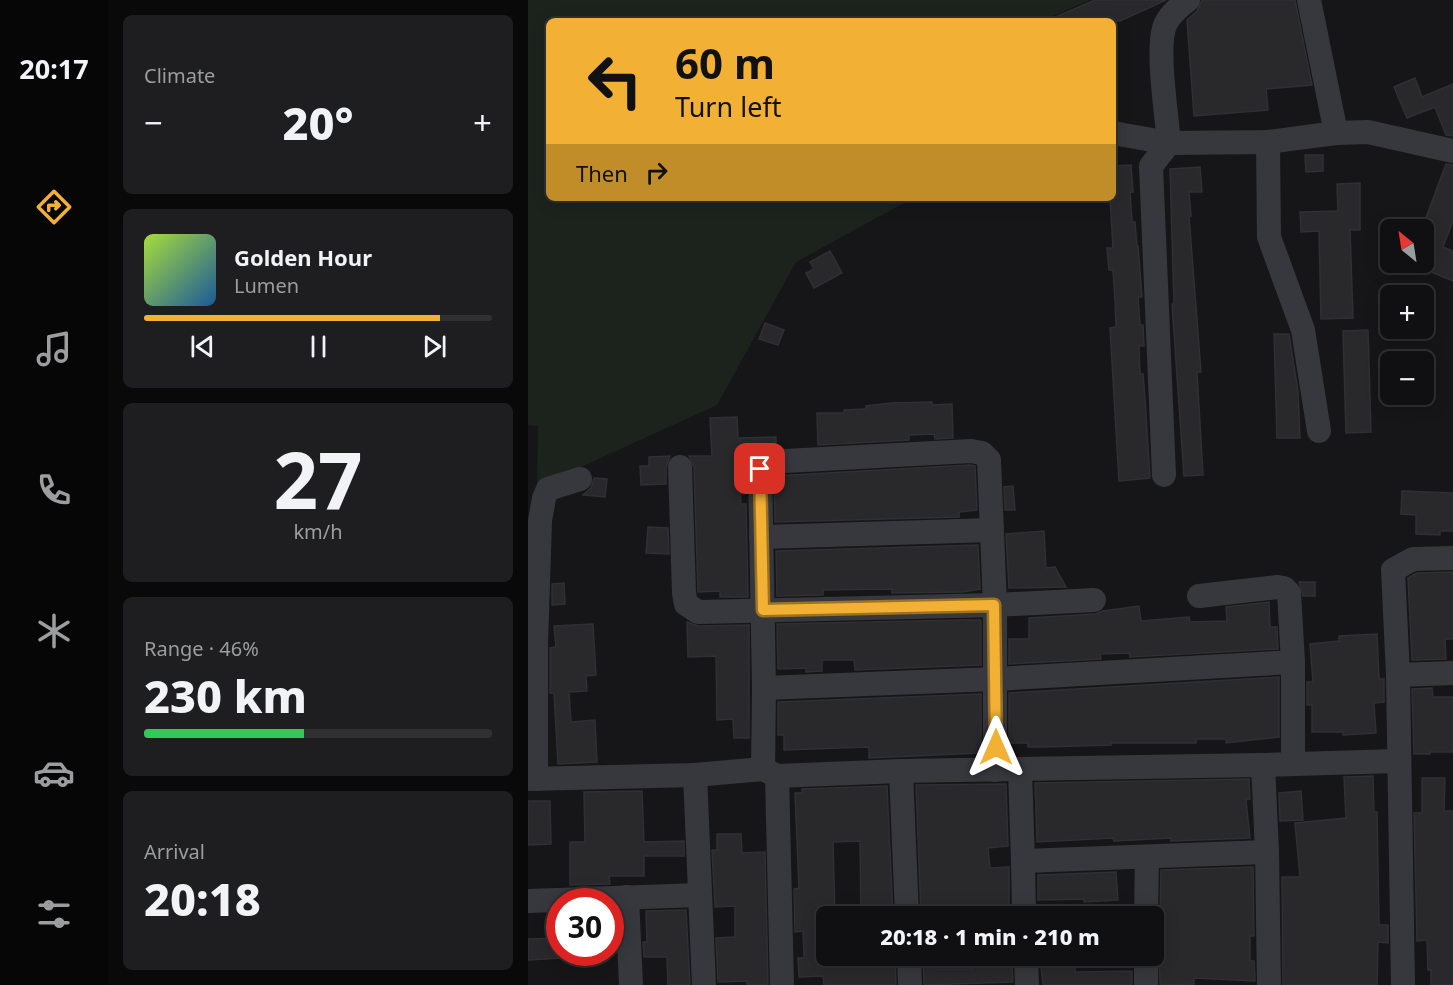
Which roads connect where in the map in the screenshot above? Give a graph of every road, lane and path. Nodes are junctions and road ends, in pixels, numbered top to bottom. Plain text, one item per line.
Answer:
1 (1188, 0) edge
2 (1309, 0) edge
3 (1336, 133) junction
4 (1116, 134) edge
5 (1268, 142) junction
6 (1169, 143) junction
7 (1453, 151) edge
8 (1319, 431) dead end
9 (680, 466) dead end
10 (1164, 475) dead end
11 (580, 479) dead end
12 (992, 531) junction
13 (761, 537) junction
14 (1453, 558) edge
15 (1199, 596) dead end
16 (1094, 600) dead end
17 (994, 605) junction
18 (763, 610) junction
19 (532, 644) edge
20 (1293, 662) junction
21 (1453, 673) edge
22 (1398, 675) junction
23 (996, 679) junction
24 (764, 688) junction
25 (1398, 761) junction
26 (1293, 764) junction
27 (1263, 765) junction
28 (995, 770) junction
29 (1020, 770) junction
30 (901, 771) junction
31 (770, 772) junction
32 (695, 775) junction
33 (532, 779) edge
34 (1267, 852) junction
35 (1147, 857) junction
36 (1023, 861) junction
37 (700, 895) junction
38 (627, 897) junction
39 (528, 901) edge
40 (907, 906) edge
41 (1024, 906) edge
42 (1146, 906) edge
43 (909, 966) edge
44 (1026, 966) edge
45 (1146, 966) edge
46 (631, 985) edge
47 (704, 985) edge
48 (782, 985) edge
49 (910, 985) edge
50 (1027, 985) edge
51 (1146, 985) edge
52 (1269, 985) edge
53 (1403, 985) edge

1 - 6 street
2 - 3 street
3 - 5 street
3 - 7 street
4 - 6 street
5 - 6 street
5 - 8 street
6 - 10 street
9 - 18 street
11 - 19 street
12 - 13 street
12 - 13 street
12 - 17 street
13 - 18 street
14 - 22 street
15 - 20 street
16 - 17 street
17 - 18 street
17 - 23 street
18 - 24 street
19 - 33 street
20 - 23 street
20 - 26 street
21 - 22 street
22 - 25 street
23 - 24 street
23 - 28 street
24 - 31 street
25 - 26 street
25 - 53 street
26 - 27 street
27 - 29 street
27 - 34 street
28 - 29 street
28 - 30 street
29 - 36 street
30 - 31 street
30 - 40 street
31 - 32 street
31 - 48 street
32 - 33 street
32 - 37 street
34 - 35 street
34 - 52 street
35 - 36 street
35 - 42 street
36 - 41 street
37 - 38 street
37 - 47 street
38 - 39 street
38 - 46 street
43 - 49 street
44 - 50 street
45 - 51 street

